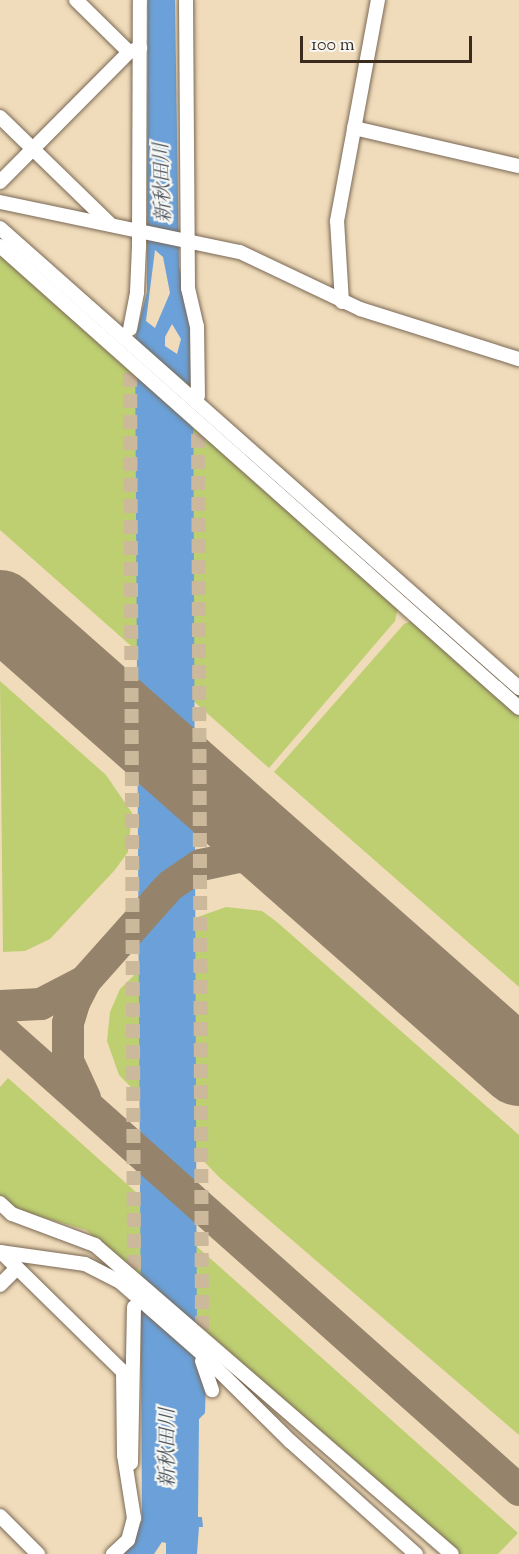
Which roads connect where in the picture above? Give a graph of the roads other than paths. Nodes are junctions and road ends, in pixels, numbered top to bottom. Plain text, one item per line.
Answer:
1 (76, 0) edge
2 (140, 0) edge
3 (186, 0) edge
4 (378, 0) edge
5 (135, 50) junction
6 (0, 117) edge
7 (354, 128) junction
8 (33, 150) junction
9 (519, 166) edge
10 (0, 182) edge
11 (0, 202) edge
12 (111, 225) junction
13 (0, 228) edge
14 (142, 232) junction
15 (184, 242) junction
16 (0, 246) edge
17 (342, 302) junction
18 (129, 329) dead end
19 (519, 359) edge
20 (198, 396) tunnel mouth
21 (518, 684) edge
22 (519, 708) edge
23 (0, 1203) edge
24 (0, 1252) edge
25 (17, 1268) junction
26 (0, 1285) edge
27 (134, 1307) dead end
28 (202, 1361) tunnel mouth
29 (212, 1390) dead end
30 (129, 1477) junction
31 (0, 1516) edge
32 (38, 1554) edge
33 (112, 1554) edge
34 (416, 1554) edge
35 (452, 1554) edge

1 - 5 street
2 - 5 street
3 - 15 street
4 - 7 street
5 - 8 street
5 - 14 street
6 - 8 street
7 - 9 street
7 - 17 street
8 - 10 street
8 - 12 street
11 - 12 street
12 - 14 street
13 - 21 street
14 - 15 street
14 - 18 street
15 - 17 street
15 - 20 street
16 - 22 street
17 - 19 street
23 - 35 street
24 - 25 street
24 - 34 street
25 - 26 street
25 - 30 street
27 - 30 street
28 - 29 street
30 - 33 street
31 - 32 street

